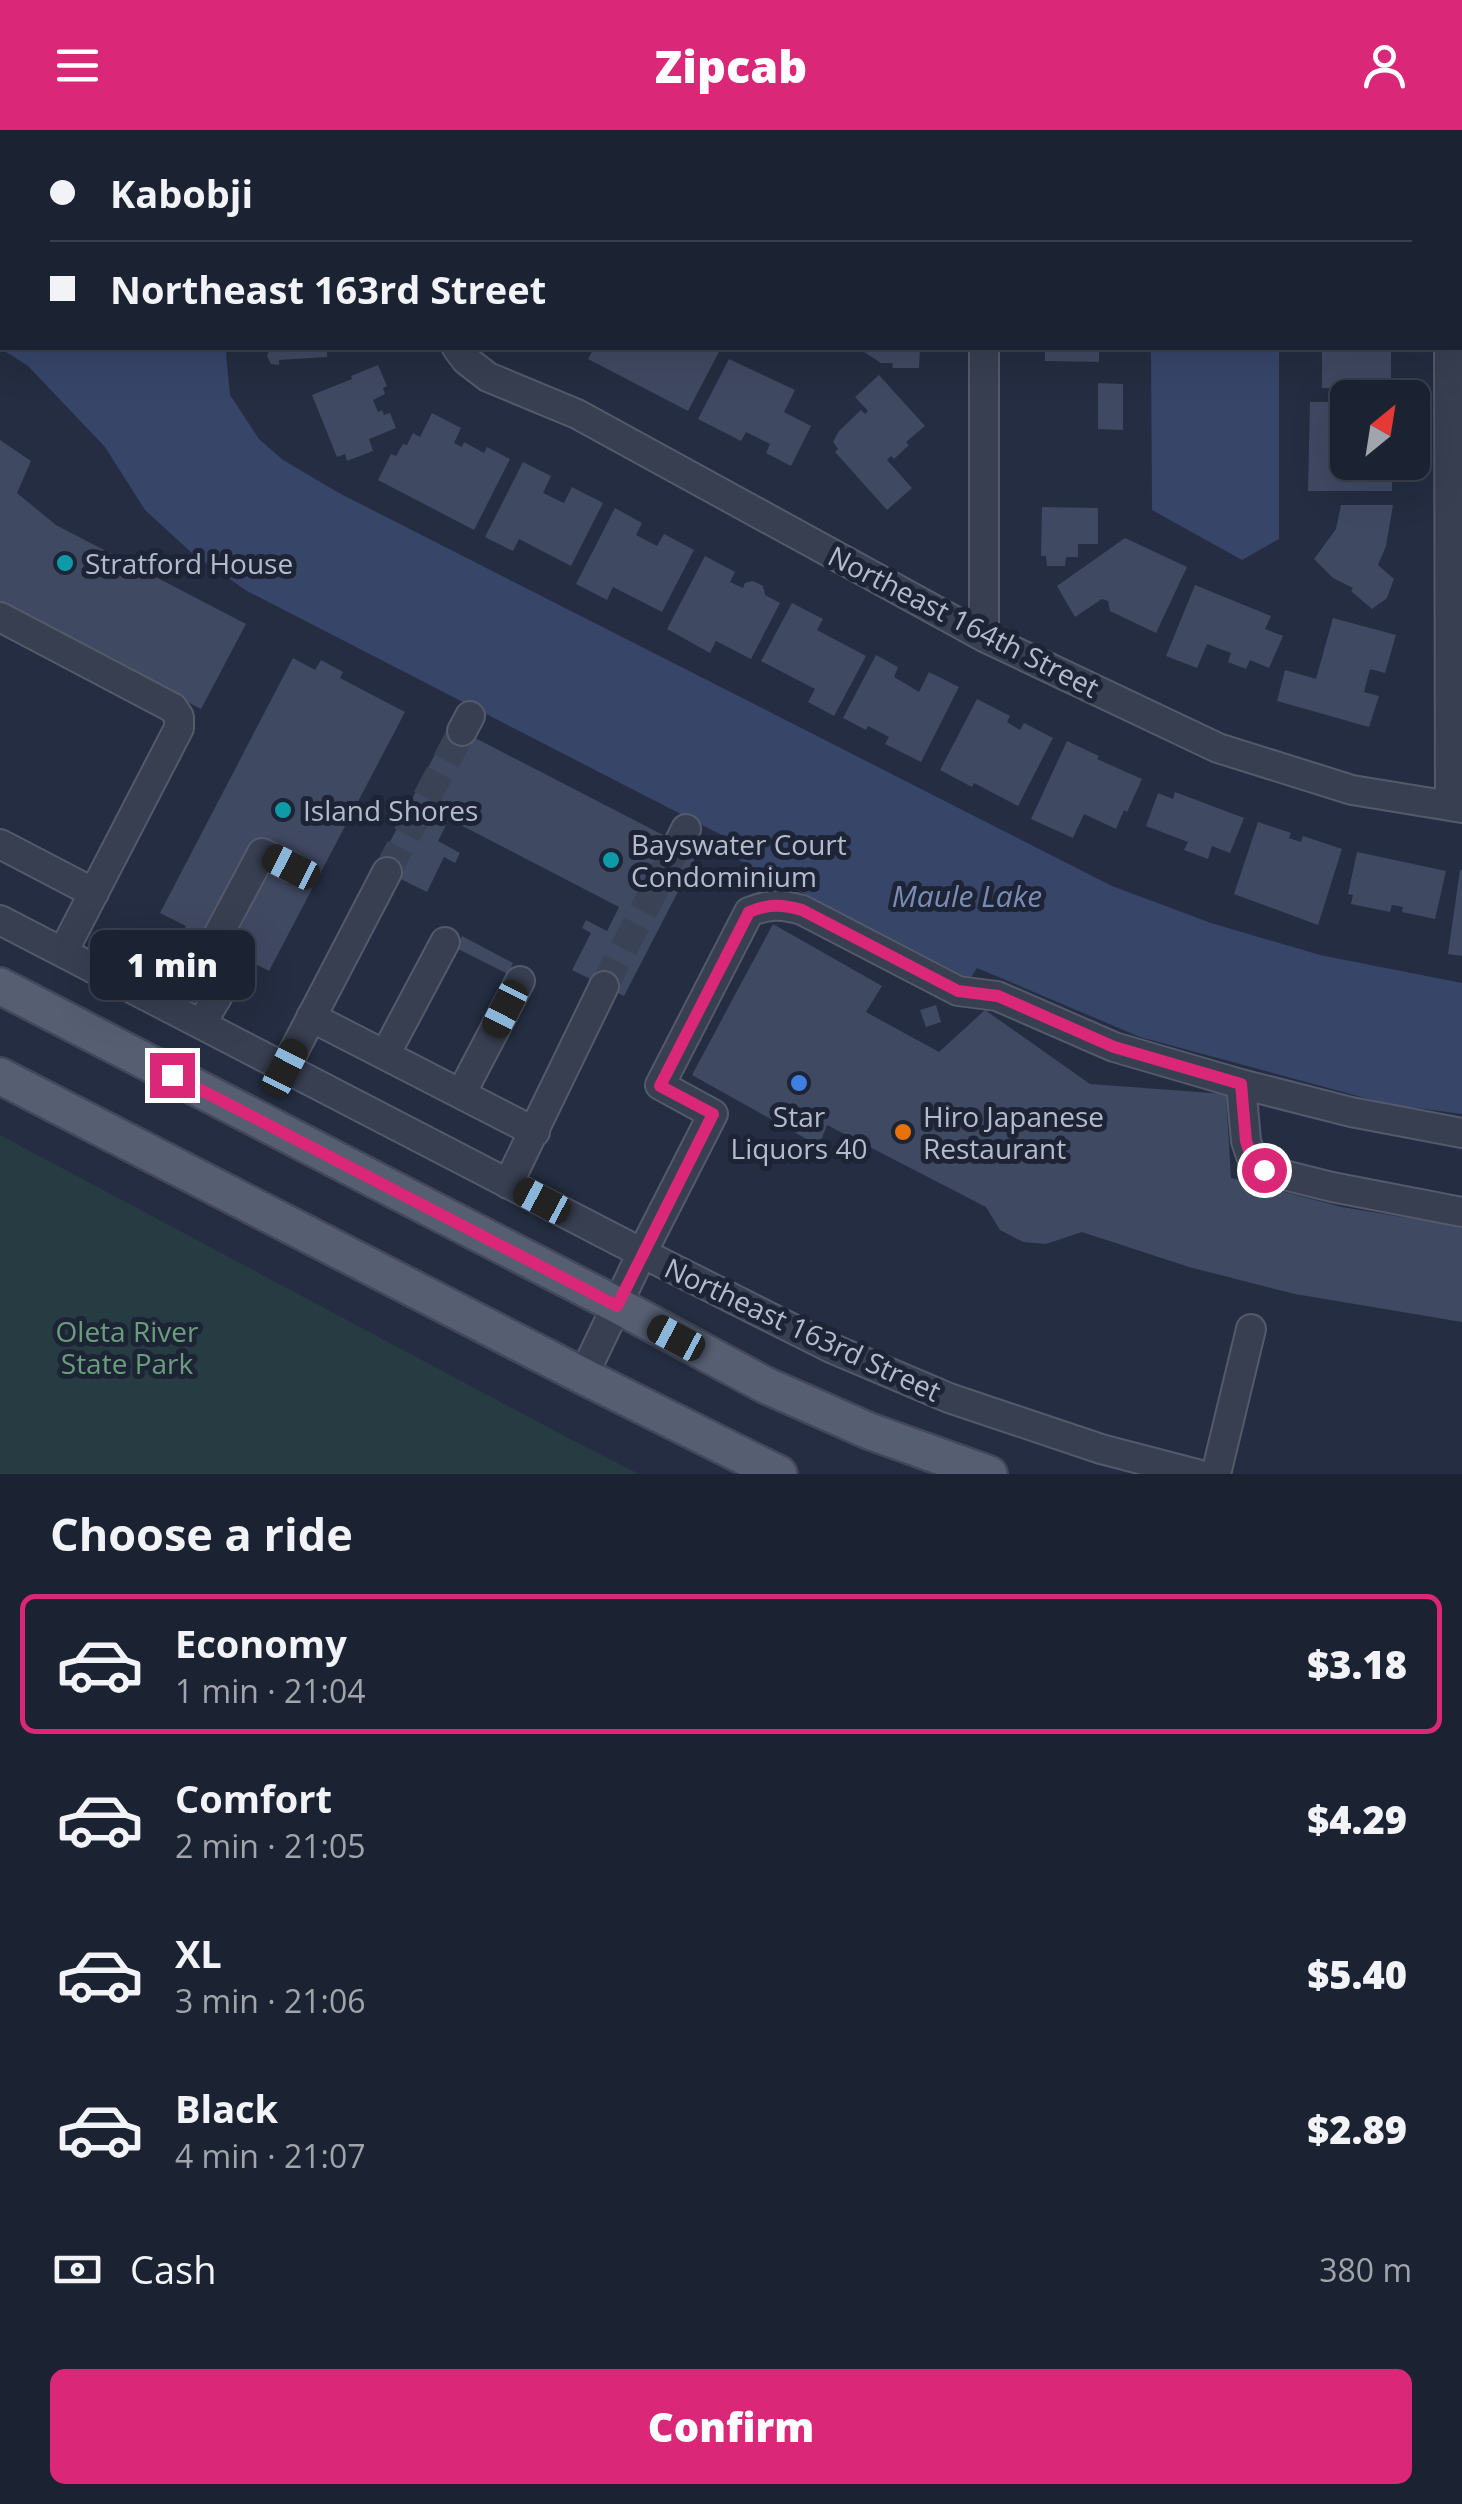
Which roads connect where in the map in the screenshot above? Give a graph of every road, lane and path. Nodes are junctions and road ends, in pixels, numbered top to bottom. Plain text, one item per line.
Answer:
1 (458, 350) edge
2 (984, 350) edge
3 (1449, 350) edge
4 (0, 617) edge
5 (984, 636) junction
6 (1456, 807) edge
7 (0, 844) edge
8 (291, 867) dead end
9 (387, 872) tunnel mouth
10 (94, 892) junction
11 (0, 920) edge
12 (444, 942) dead end
13 (63, 952) junction
14 (240, 956) dead end
15 (200, 969) junction
16 (520, 981) dead end
17 (226, 982) junction
18 (0, 986) edge
19 (604, 986) tunnel mouth
20 (133, 988) junction
21 (311, 1017) junction
22 (200, 1024) junction
23 (385, 1055) junction
24 (285, 1068) junction
25 (0, 1076) edge
26 (1241, 1084) junction
27 (461, 1094) junction
28 (534, 1132) junction
29 (1462, 1132) edge
30 (508, 1184) junction
31 (1462, 1212) edge
32 (642, 1253) junction
33 (617, 1306) junction
34 (1251, 1329) dead end
35 (584, 1376) junction
36 (779, 1474) edge
37 (989, 1474) edge
38 (1197, 1474) edge
39 (1216, 1474) edge

1 - 5 street, Northeast 164th Street
2 - 5 street
3 - 6 street
4 - 10 street
5 - 6 street, Northeast 164th Street
7 - 10 street
8 - 15 street
9 - 21 street
10 - 13 street
11 - 13 street, Northeast 163rd Street
12 - 23 street
13 - 20 street, Northeast 163rd Street
14 - 17 street
15 - 17 street
15 - 20 street
16 - 27 street
17 - 22 street
18 - 33 main road
19 - 28 street
20 - 22 street, Northeast 163rd Street
21 - 23 street
21 - 24 street
22 - 24 street, Northeast 163rd Street
23 - 27 street
24 - 30 street, Northeast 163rd Street
25 - 35 main road
26 - 29 street
26 - 31 street
26 - 32 street
27 - 28 street
28 - 30 street
30 - 32 street, Northeast 163rd Street
32 - 33 street
32 - 38 street, Northeast 163rd Street
33 - 35 street
33 - 37 main road
34 - 39 street
35 - 36 main road

